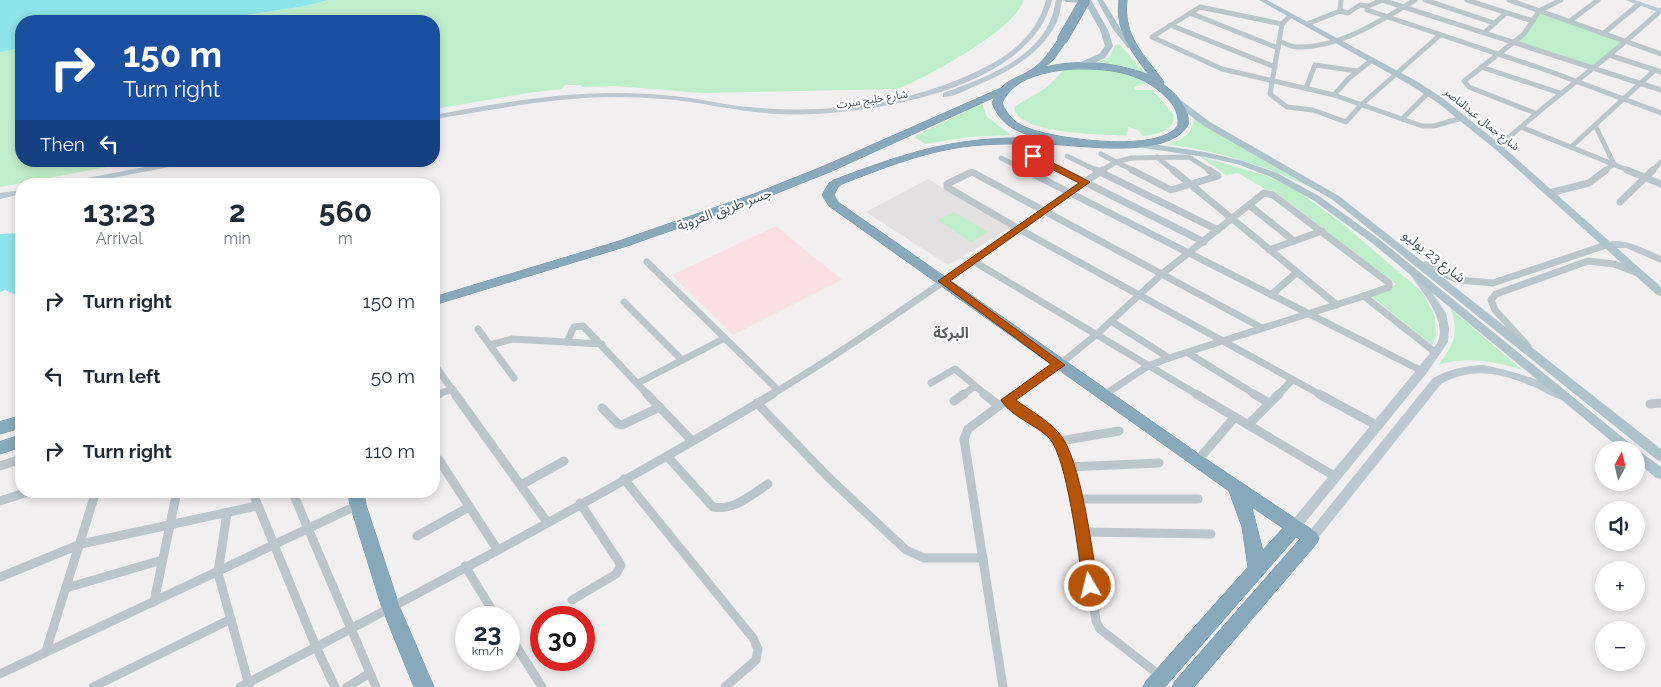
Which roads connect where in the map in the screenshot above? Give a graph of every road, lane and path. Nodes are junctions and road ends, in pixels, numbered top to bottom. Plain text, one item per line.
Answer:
1 (1049, 0) edge
2 (1059, 0) edge
3 (1066, 0) edge
4 (1087, 0) edge
5 (1100, 0) edge
6 (1123, 0) edge
7 (1262, 0) edge
8 (1341, 0) edge
9 (1382, 0) edge
10 (1416, 0) edge
11 (1425, 0) edge
12 (1468, 0) edge
13 (1509, 0) edge
14 (1561, 0) edge
15 (1598, 0) edge
16 (1628, 0) edge
17 (1432, 2) junction
18 (1639, 4) junction
19 (1368, 6) junction
20 (1401, 7) junction
21 (1661, 10) edge
22 (1340, 11) junction
23 (1415, 11) junction
24 (1539, 11) junction
25 (1190, 13) junction
26 (1506, 13) junction
27 (1290, 16) junction
28 (1384, 17) junction
29 (1534, 21) junction
30 (1570, 21) junction
31 (1494, 23) junction
32 (1282, 24) junction
33 (1307, 24) junction
34 (1170, 26) junction
35 (1484, 32) junction
36 (1604, 32) junction
37 (1440, 36) junction
38 (1336, 40) junction
39 (1279, 41) junction
40 (1514, 42) junction
41 (1627, 42) junction
42 (1131, 46) junction
43 (1278, 48) junction
44 (1661, 54) edge
45 (1500, 55) junction
46 (1609, 55) junction
47 (1372, 60) junction
48 (1079, 66) junction
49 (1275, 66) junction
50 (1481, 67) junction
51 (1593, 67) junction
52 (1356, 71) junction
53 (1658, 71) edge
54 (1032, 74) junction
55 (1398, 74) junction
56 (1273, 81) junction
57 (1578, 82) junction
58 (1642, 83) junction
59 (1162, 87) junction
60 (1306, 88) junction
61 (1004, 90) junction
62 (1661, 90) edge
63 (1429, 92) junction
64 (1560, 94) junction
65 (1334, 95) junction
66 (647, 97) junction
67 (1175, 100) junction
68 (1624, 100) junction
69 (1361, 105) junction
70 (1661, 112) edge
71 (1535, 113) junction
72 (440, 116) edge
73 (1462, 118) junction
74 (1402, 119) junction
75 (1595, 125) junction
76 (1521, 127) junction
77 (1080, 142) junction
78 (1129, 144) junction
79 (1498, 147) junction
80 (1571, 147) junction
81 (1101, 154) dead end
82 (1033, 156) dead end
83 (1067, 156) dead end
84 (1157, 157) junction
85 (1001, 158) dead end
86 (1116, 162) junction
87 (1661, 162) edge
88 (1614, 164) junction
89 (158, 167) edge
90 (1100, 172) junction
91 (1646, 177) junction
92 (98, 178) edge
93 (1085, 182) junction
94 (1661, 184) edge
95 (1189, 186) junction
96 (15, 193) edge
97 (1068, 193) junction
98 (1549, 193) junction
99 (0, 196) edge
100 (1620, 202) dead end
101 (1249, 205) junction
102 (1044, 211) junction
103 (1232, 220) junction
104 (1019, 229) junction
105 (1218, 230) junction
106 (1322, 231) junction
107 (1294, 241) junction
108 (1204, 242) junction
109 (1601, 247) junction
110 (1269, 250) junction
111 (1189, 254) junction
112 (1408, 255) junction
113 (1661, 260) edge
114 (972, 261) junction
115 (647, 262) dead end
116 (1163, 273) junction
117 (1296, 273) junction
118 (1414, 273) junction
119 (1639, 274) junction
120 (943, 281) junction
121 (1661, 293) edge
122 (1140, 294) junction
123 (1271, 295) junction
124 (1364, 296) junction
125 (440, 300) edge
126 (624, 302) dead end
127 (1337, 305) junction
128 (1309, 314) junction
129 (1110, 321) junction
130 (478, 328) dead end
131 (1262, 328) junction
132 (1097, 334) junction
133 (724, 338) junction
134 (1222, 341) junction
135 (567, 342) junction
136 (602, 344) junction
137 (490, 345) junction
138 (1188, 353) junction
139 (1436, 354) junction
140 (1537, 357) junction
141 (1169, 358) junction
142 (682, 360) junction
143 (1059, 365) junction
144 (1148, 366) junction
145 (1422, 371) junction
146 (440, 378) edge
147 (514, 378) dead end
148 (1292, 380) junction
149 (638, 383) junction
150 (931, 383) dead end
151 (975, 386) junction
152 (453, 389) junction
153 (778, 390) junction
154 (440, 393) edge
155 (1104, 395) junction
156 (1567, 399) junction
157 (954, 400) dead end
158 (1003, 402) junction
159 (1269, 402) junction
160 (757, 403) junction
161 (1661, 403) edge
162 (1650, 404) dead end
163 (660, 407) junction
164 (602, 408) dead end
165 (1235, 417) junction
166 (15, 424) edge
167 (1248, 425) junction
168 (1378, 426) junction
169 (0, 428) edge
170 (1119, 431) dead end
171 (692, 441) junction
172 (1060, 441) junction
173 (1620, 441) edge
174 (15, 443) edge
175 (0, 448) edge
176 (667, 456) junction
177 (1661, 456) edge
178 (15, 461) edge
179 (564, 461) dead end
180 (1196, 461) junction
181 (1645, 461) edge
182 (440, 462) edge
183 (1159, 463) dead end
184 (0, 466) edge
185 (1068, 467) junction
186 (1661, 474) edge
187 (1336, 477) junction
188 (624, 479) junction
189 (768, 484) dead end
190 (521, 485) junction
191 (1235, 486) junction
192 (15, 496) edge
193 (94, 498) edge
194 (176, 498) edge
195 (254, 498) edge
196 (295, 498) edge
197 (357, 498) edge
198 (1075, 499) junction
199 (1198, 499) dead end
200 (0, 501) edge
201 (580, 503) junction
202 (257, 506) junction
203 (469, 507) junction
204 (227, 513) junction
205 (547, 522) junction
206 (170, 524) junction
207 (1295, 526) junction
208 (308, 528) junction
209 (1083, 532) junction
210 (1210, 534) dead end
211 (417, 536) dead end
212 (1311, 538) junction
213 (81, 544) junction
214 (274, 545) junction
215 (497, 549) junction
216 (983, 558) junction
217 (162, 560) junction
218 (465, 566) junction
219 (1257, 570) junction
220 (218, 573) junction
221 (0, 577) edge
222 (66, 588) junction
223 (572, 600) dead end
224 (154, 602) junction
225 (490, 606) edge
226 (391, 608) junction
227 (231, 619) junction
228 (351, 629) junction
229 (316, 647) junction
230 (46, 651) junction
231 (520, 652) edge
232 (0, 674) edge
233 (370, 674) junction
234 (1157, 682) edge
235 (246, 685) edge
236 (1004, 686) edge
237 (93, 687) edge
238 (335, 687) edge
239 (347, 687) edge
240 (376, 687) edge
241 (424, 687) edge
242 (542, 687) edge
243 (725, 687) edge
244 (1182, 687) edge

1 - 66 main road, شارع خليج سرت
2 - 66 main road, شارع خليج سرت
3 - 4 main road
4 - 48 main road
4 - 54 highway, bridge
5 - 42 main road
6 - 42 highway
7 - 27 main road, شارع جمال عبدالناصر
8 - 22 street
9 - 19 street
9 - 20 street
10 - 20 street
11 - 17 street
12 - 26 street
13 - 24 street
14 - 24 street
15 - 30 street
16 - 18 main road
17 - 23 street
17 - 31 street
18 - 21 main road
18 - 36 street
19 - 22 street
19 - 28 street
20 - 23 street
20 - 28 street
21 - 41 street
22 - 33 street
23 - 35 street
24 - 29 street
24 - 30 street
25 - 32 street
25 - 34 street
25 - 43 street
26 - 29 street
26 - 31 street
27 - 32 street
27 - 33 main road, شارع جمال عبدالناصر
28 - 37 street
28 - 38 street
29 - 40 street
30 - 36 street
31 - 35 street
32 - 39 street
33 - 38 main road, شارع جمال عبدالناصر
34 - 49 street
34 - 56 street
35 - 40 street
36 - 41 street
37 - 45 street
37 - 55 street
38 - 39 street
38 - 47 main road, شارع جمال عبدالناصر
39 - 43 street
40 - 45 street
40 - 51 street
41 - 44 street
41 - 46 street
42 - 59 highway
43 - 49 street
45 - 50 street
45 - 57 street
46 - 51 street
46 - 53 street
47 - 52 street
47 - 55 main road, شارع جمال عبدالناصر
48 - 54 highway
48 - 59 highway
49 - 56 street
50 - 64 street
50 - 71 street
51 - 57 street
51 - 58 street
52 - 60 street
52 - 65 street
53 - 58 street
54 - 61 highway, جسر طريق العروبة
55 - 63 main road, شارع جمال عبدالناصر
55 - 69 street
56 - 60 street
56 - 69 street
57 - 64 street
57 - 68 street
58 - 62 street
58 - 68 street
59 - 67 highway
60 - 65 street
61 - 77 highway
61 - 125 highway, جسر طريق العروبة
63 - 73 main road, شارع جمال عبدالناصر
63 - 74 street
64 - 71 street
65 - 69 street
66 - 72 main road, شارع خليج سرت
67 - 78 highway
67 - 112 main road, شارع 23 يوليو
68 - 70 street
68 - 75 street
69 - 74 street
71 - 76 street
73 - 74 street
73 - 79 main road, شارع جمال عبدالناصر
75 - 80 street
75 - 88 street
76 - 79 street
76 - 80 street
77 - 78 highway
77 - 120 highway
78 - 118 main road, شارع 23 يوليو
79 - 98 main road, شارع جمال عبدالناصر
80 - 88 street
81 - 86 street
82 - 93 street
83 - 90 street
84 - 86 street
84 - 95 street
84 - 95 street
85 - 97 street
86 - 90 street
86 - 95 street
87 - 91 street
88 - 91 street
88 - 98 street
89 - 92 main road
90 - 93 street
90 - 105 street
91 - 94 street
91 - 100 street
93 - 97 street
93 - 108 street
95 - 103 street
96 - 99 main road
97 - 102 street
97 - 111 street
98 - 109 main road, شارع جمال عبدالناصر
101 - 103 street
101 - 106 street
101 - 107 street
102 - 104 street
102 - 104 street
102 - 116 street
103 - 105 street
103 - 110 street
104 - 114 street
104 - 122 street
105 - 108 street
106 - 107 street
106 - 124 street
107 - 110 street
108 - 111 street
109 - 112 street
109 - 113 main road
109 - 119 main road, شارع جمال عبدالناصر
110 - 117 street
111 - 116 street
111 - 123 street
112 - 140 main road, شارع 23 يوليو
114 - 120 street
114 - 132 street
115 - 133 street
116 - 122 street
116 - 131 street
117 - 123 street
117 - 127 street
118 - 139 main road
118 - 156 main road, شارع 23 يوليو
119 - 121 main road, شارع جمال عبدالناصر
119 - 140 street
120 - 143 highway
120 - 153 street
122 - 129 street
122 - 134 street
123 - 128 street
124 - 127 street
124 - 139 street
126 - 142 street
127 - 128 street
128 - 131 street
128 - 145 street
129 - 132 street
129 - 141 street
130 - 137 street
131 - 134 street
132 - 143 street
132 - 144 street
133 - 142 street
133 - 153 street
134 - 138 street
134 - 148 street
135 - 136 street
135 - 136 street
135 - 137 street
136 - 149 street
137 - 147 street
138 - 141 street
138 - 159 street
139 - 145 main road
140 - 177 main road, شارع 23 يوليو
141 - 144 street
142 - 149 street
143 - 155 highway
143 - 158 street
144 - 155 street
144 - 165 street
145 - 168 main road
146 - 152 street
148 - 159 street
148 - 168 street
149 - 163 street
150 - 151 street
151 - 157 street
151 - 158 street
152 - 154 street
152 - 190 street
153 - 160 street
155 - 180 highway
156 - 173 main road, شارع 23 يوليو
156 - 212 main road
158 - 172 street
158 - 216 street
159 - 167 street
160 - 171 street
160 - 216 street
161 - 162 street
163 - 164 street
163 - 171 street
165 - 167 street
165 - 180 street
166 - 169 highway
167 - 187 street
168 - 187 main road
170 - 172 street
171 - 176 street
172 - 185 street
174 - 175 highway
176 - 188 street
176 - 189 street
178 - 184 street
179 - 190 street
180 - 191 highway
181 - 186 main road
182 - 203 street
183 - 185 street
185 - 198 street
187 - 207 main road
188 - 201 street
188 - 243 street
190 - 205 street
191 - 207 highway
191 - 219 highway
192 - 200 street
193 - 213 street
194 - 206 street
195 - 202 street
196 - 208 street
197 - 208 street
197 - 226 highway
198 - 199 street
198 - 209 street
201 - 205 street
201 - 223 street
202 - 204 street
202 - 214 street
203 - 211 street
203 - 215 street
204 - 206 street
204 - 220 street
205 - 215 street
206 - 213 street
206 - 217 street
207 - 212 highway
207 - 219 highway
208 - 214 street
208 - 228 street
209 - 210 street
209 - 234 street
212 - 244 highway
213 - 221 street
213 - 222 street
214 - 220 street
214 - 229 street
215 - 218 street
216 - 236 street
217 - 222 street
217 - 224 street
218 - 225 street
218 - 226 street
219 - 234 highway
220 - 224 street
220 - 227 street
222 - 230 street
224 - 230 street
226 - 228 street
226 - 241 highway
227 - 235 street
227 - 237 street
228 - 229 street
228 - 233 street
229 - 235 street
229 - 238 street
230 - 232 street
231 - 242 street
233 - 239 street
233 - 240 street

